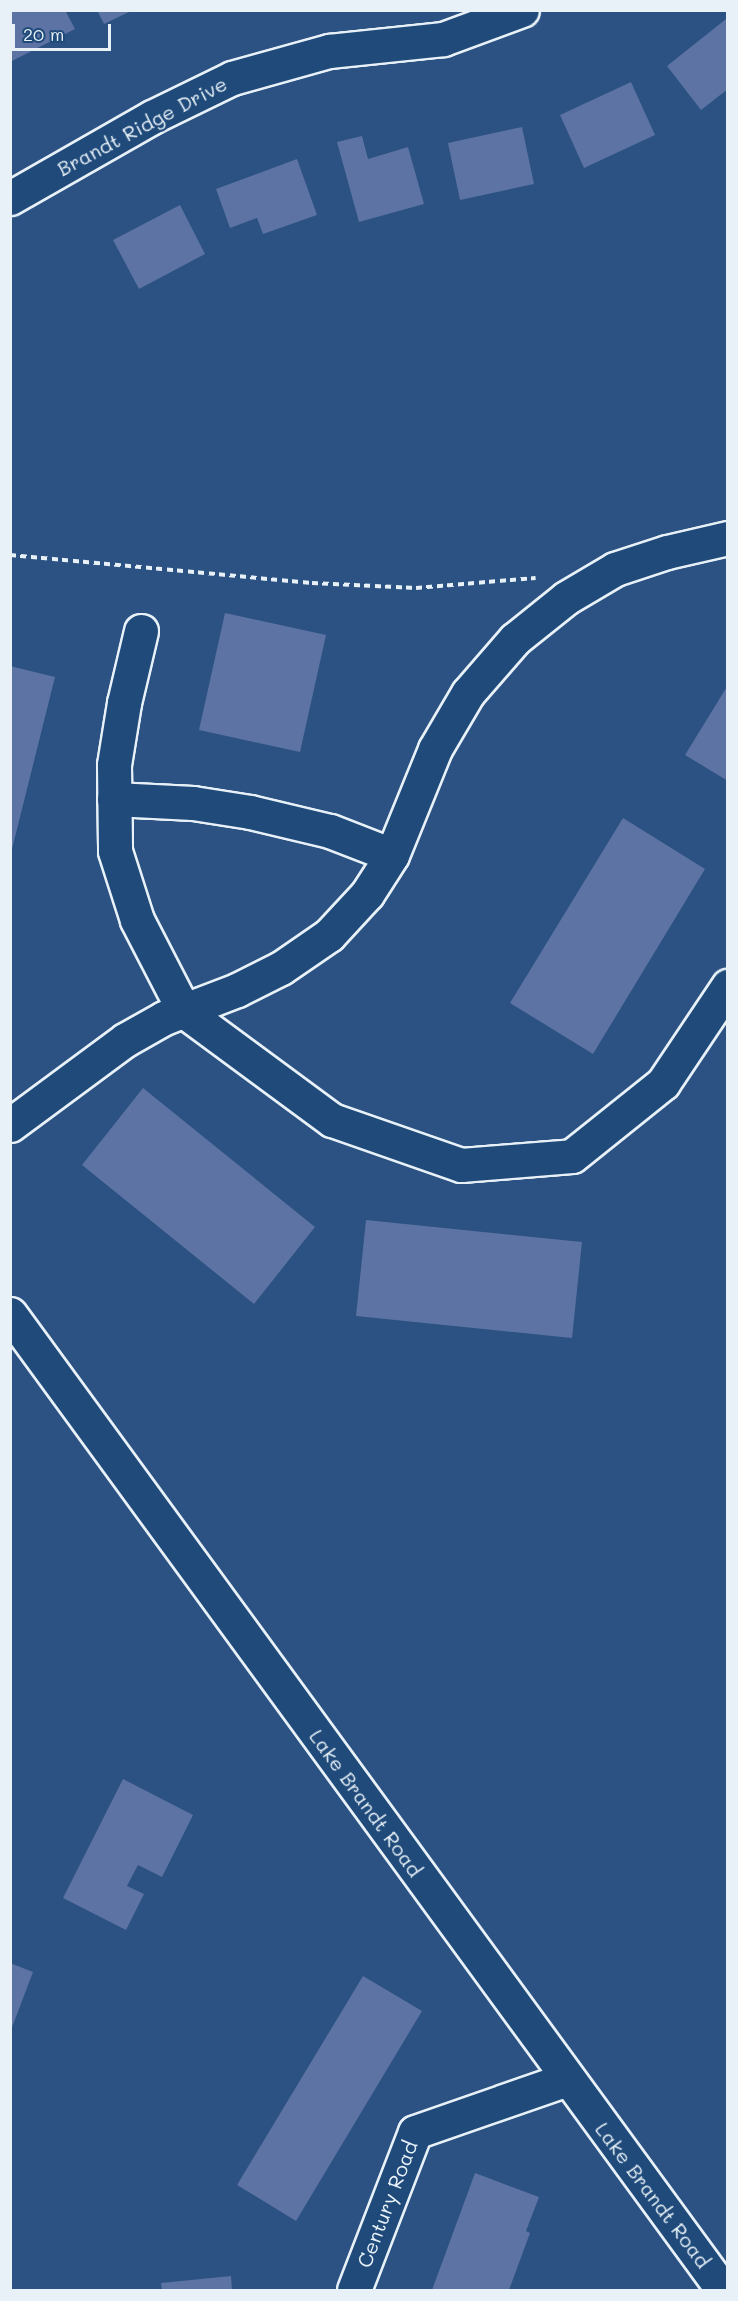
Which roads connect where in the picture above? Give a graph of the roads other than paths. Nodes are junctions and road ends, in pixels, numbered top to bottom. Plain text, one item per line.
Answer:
1 (522, 10) edge
2 (10, 198) edge
3 (728, 538) edge
4 (141, 631) dead end
5 (114, 799) junction
6 (392, 855) junction
7 (728, 986) edge
8 (184, 1011) junction
9 (10, 1125) edge
10 (10, 1314) edge
11 (567, 2079) junction
12 (354, 2290) edge
13 (723, 2290) edge

1 - 2 street, Brandt Ridge Drive
3 - 6 street
4 - 5 street
5 - 6 street
5 - 8 street
6 - 8 street
7 - 8 street
8 - 9 street
10 - 11 street, Lake Brandt Road
11 - 12 street, Century Road
11 - 13 street, Lake Brandt Road

